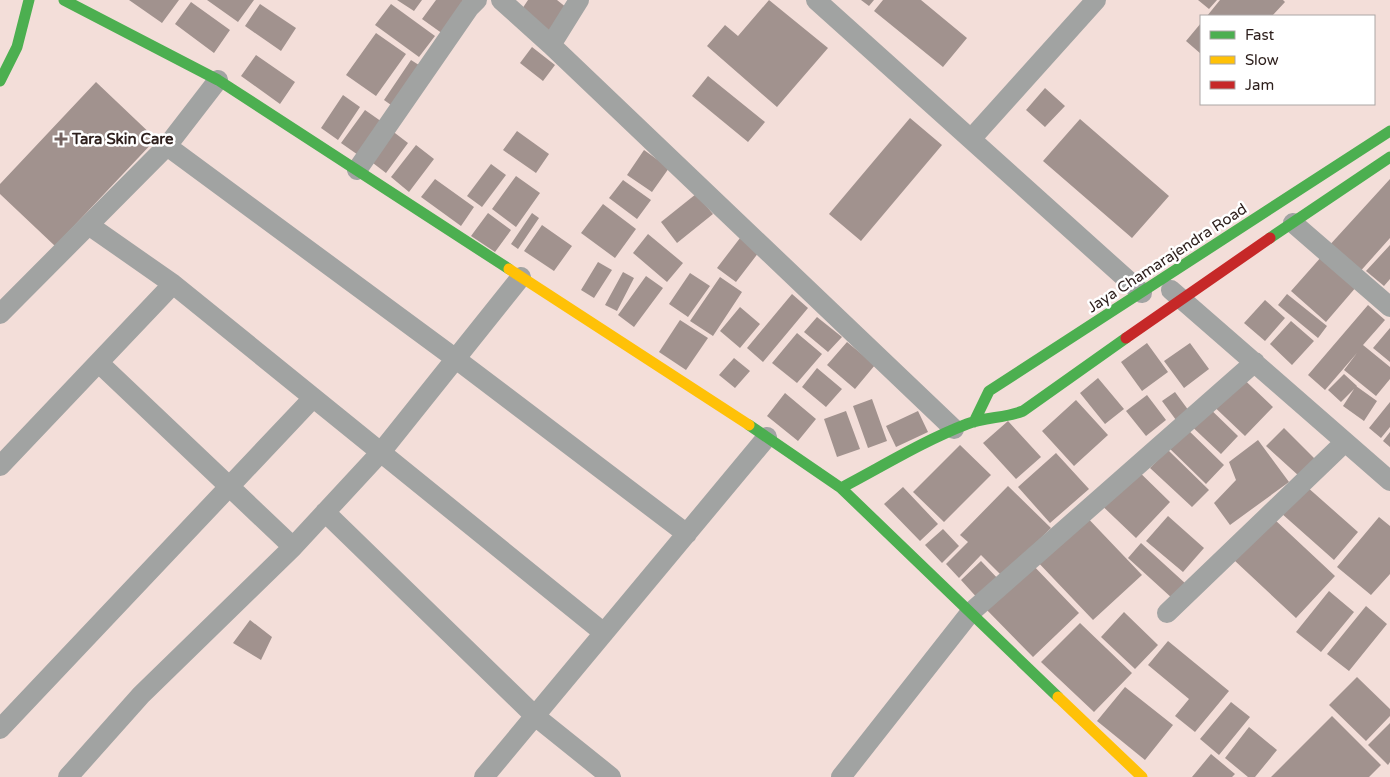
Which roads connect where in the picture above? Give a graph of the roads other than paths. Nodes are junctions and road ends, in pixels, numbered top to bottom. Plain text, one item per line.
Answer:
1 (23, 0) edge
2 (30, 0) edge
3 (64, 0) edge
4 (477, 0) edge
5 (502, 0) edge
6 (580, 0) edge
7 (816, 0) edge
8 (1096, 0) edge
9 (551, 45) junction
10 (218, 80) junction
11 (0, 81) edge
12 (1390, 131) edge
13 (970, 139) junction
14 (168, 146) junction
15 (1390, 156) edge
16 (357, 170) junction
17 (1293, 223) junction
18 (90, 226) junction
19 (521, 277) junction
20 (1161, 281) junction
21 (173, 284) junction
22 (1142, 293) junction
23 (1181, 300) junction
24 (1390, 307) edge
25 (0, 314) edge
26 (456, 359) junction
27 (1254, 362) junction
28 (99, 363) junction
29 (313, 398) junction
30 (974, 422) junction
31 (954, 430) junction
32 (767, 437) junction
33 (1345, 442) junction
34 (381, 452) junction
35 (0, 466) edge
36 (1390, 481) edge
37 (230, 486) junction
38 (841, 488) junction
39 (325, 512) junction
40 (687, 534) junction
41 (293, 547) junction
42 (970, 613) junction
43 (1167, 613) dead end
44 (604, 633) junction
45 (535, 716) junction
46 (0, 729) edge
47 (68, 777) edge
48 (484, 777) edge
49 (611, 777) edge
50 (842, 777) edge
51 (1142, 777) edge

1 - 2 main road
2 - 11 main road
3 - 10 main road
4 - 16 street
5 - 9 street
6 - 9 street
7 - 13 street
8 - 13 street
9 - 31 street
10 - 14 street
10 - 16 main road
12 - 20 main road, Jaya Chamarajendra Road
13 - 22 street
14 - 18 street
14 - 26 street
15 - 17 main road
16 - 19 main road
17 - 23 main road
17 - 24 street
18 - 21 street
18 - 25 street
19 - 26 street
19 - 32 main road
20 - 22 main road, Jaya Chamarajendra Road
20 - 23 street
21 - 28 street
21 - 29 street
22 - 30 main road, Jaya Chamarajendra Road
23 - 27 street
23 - 30 main road
26 - 34 street
26 - 40 street
27 - 33 street
27 - 42 street
28 - 35 street
28 - 37 street
29 - 34 street
29 - 37 street
30 - 31 main road
31 - 38 main road
32 - 38 main road
32 - 40 street
33 - 36 street
33 - 43 street
34 - 39 street
34 - 44 street
37 - 41 street
37 - 46 street
38 - 42 main road
39 - 41 street
39 - 45 street
40 - 44 street
41 - 47 street
42 - 50 street
42 - 51 main road
44 - 45 street
45 - 48 street
45 - 49 street

